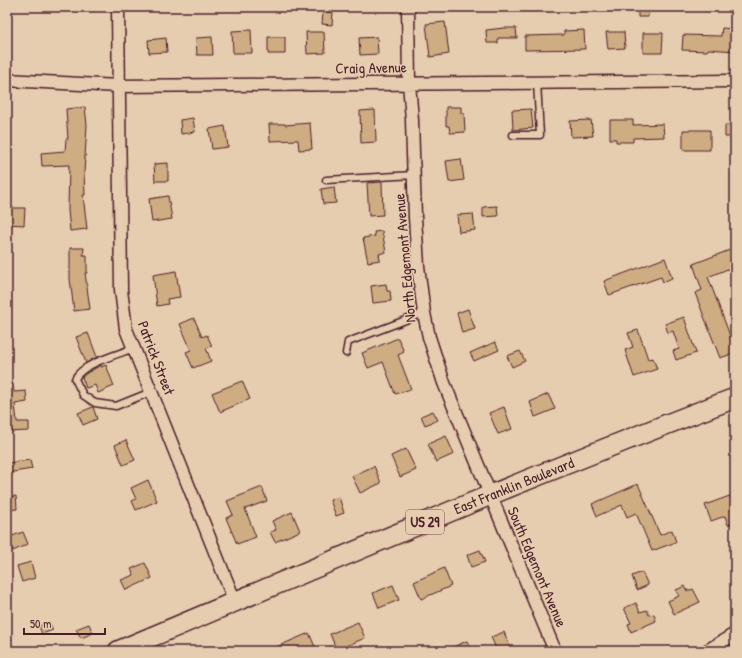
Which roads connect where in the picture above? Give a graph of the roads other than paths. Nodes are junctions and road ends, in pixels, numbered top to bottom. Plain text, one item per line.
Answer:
1 (118, 7) edge
2 (408, 7) edge
3 (7, 80) edge
4 (538, 82) junction
5 (735, 82) edge
6 (409, 83) junction
7 (118, 86) junction
8 (513, 135) dead end
9 (414, 175) junction
10 (326, 180) dead end
11 (424, 313) junction
12 (134, 348) junction
13 (346, 353) dead end
14 (151, 392) junction
15 (735, 398) edge
16 (489, 495) junction
17 (235, 602) junction
18 (735, 634) edge
19 (118, 651) edge
20 (555, 651) edge
21 (707, 651) edge

1 - 7 street, Patrick Street
2 - 6 street, North Edgemont Avenue
3 - 7 street, Craig Avenue
4 - 5 street, Craig Avenue
4 - 6 street, Craig Avenue
4 - 8 lane
6 - 7 street, Craig Avenue
6 - 9 street, North Edgemont Avenue
7 - 12 street, Patrick Street
9 - 10 lane
9 - 11 street, North Edgemont Avenue
11 - 13 lane
11 - 16 street, North Edgemont Avenue
12 - 14 street, Patrick Street
12 - 14 lane
14 - 17 street, Patrick Street
15 - 16 main road, East Franklin Boulevard / US 29
16 - 17 main road, East Franklin Boulevard / US 29
16 - 20 street, South Edgemont Avenue
17 - 19 main road, East Franklin Boulevard / US 29
18 - 21 street

